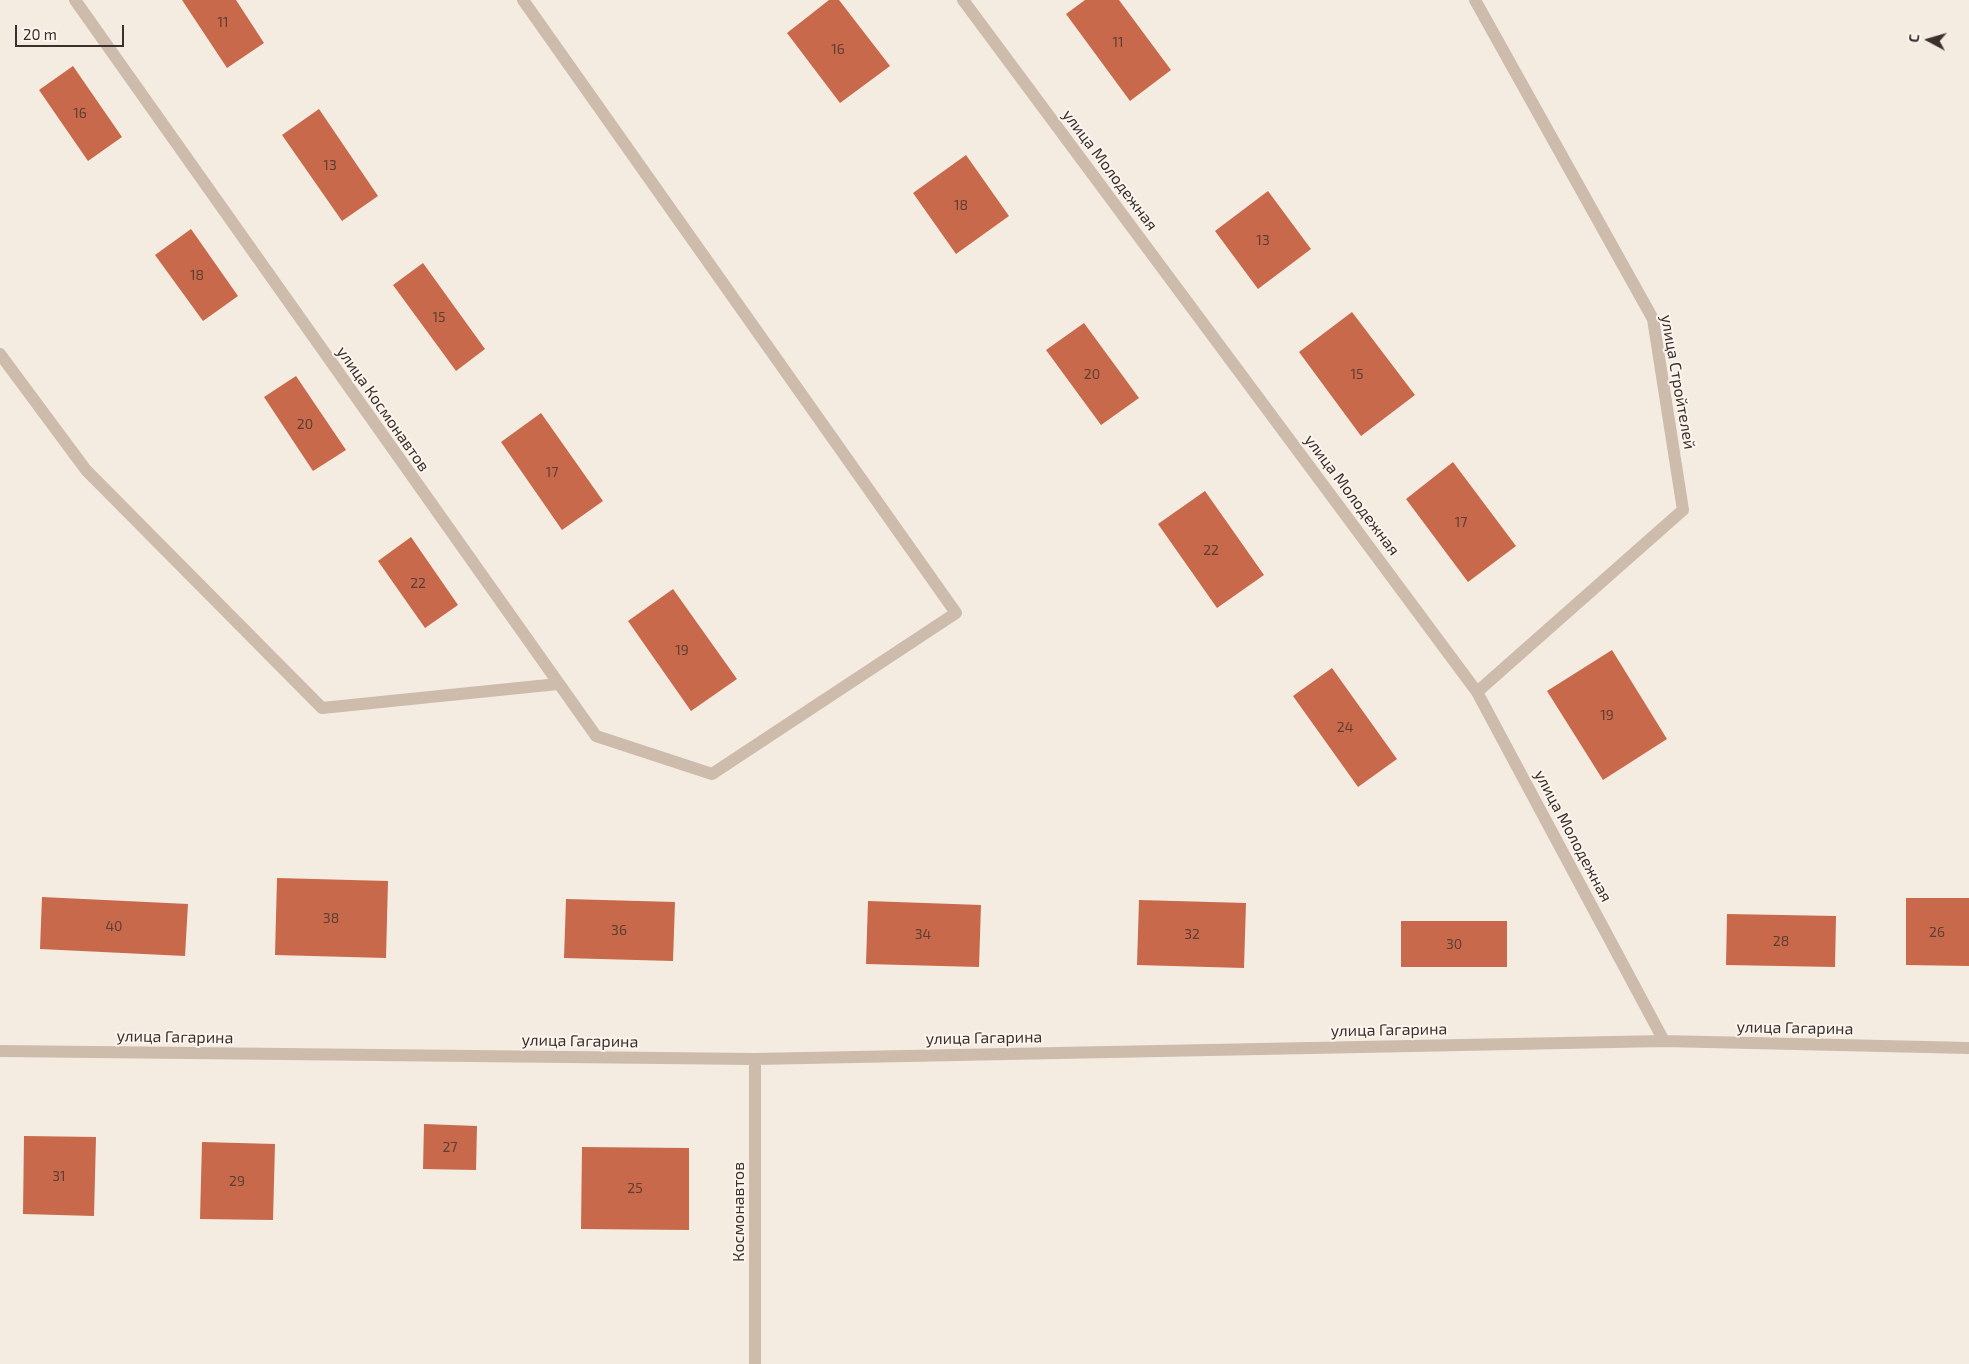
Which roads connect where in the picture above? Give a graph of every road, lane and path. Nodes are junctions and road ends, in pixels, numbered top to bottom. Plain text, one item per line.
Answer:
1 (75, 0) edge
2 (523, 0) edge
3 (964, 0) edge
4 (1475, 0) edge
5 (0, 354) edge
6 (558, 684) junction
7 (1477, 692) junction
8 (1664, 1041) junction
9 (1969, 1048) edge
10 (0, 1051) edge
11 (755, 1059) junction
12 (755, 1364) edge

1 - 6 street, улица Космонавтов
2 - 6 street, улица Космонавтов
3 - 7 street, улица Молодежная
4 - 7 street, улица Стройтелей
5 - 6 street
7 - 8 street, улица Молодежная
8 - 9 street, улица Гагарина
8 - 11 street, улица Гагарина
10 - 11 street, улица Гагарина
11 - 12 street, Космонавтов

